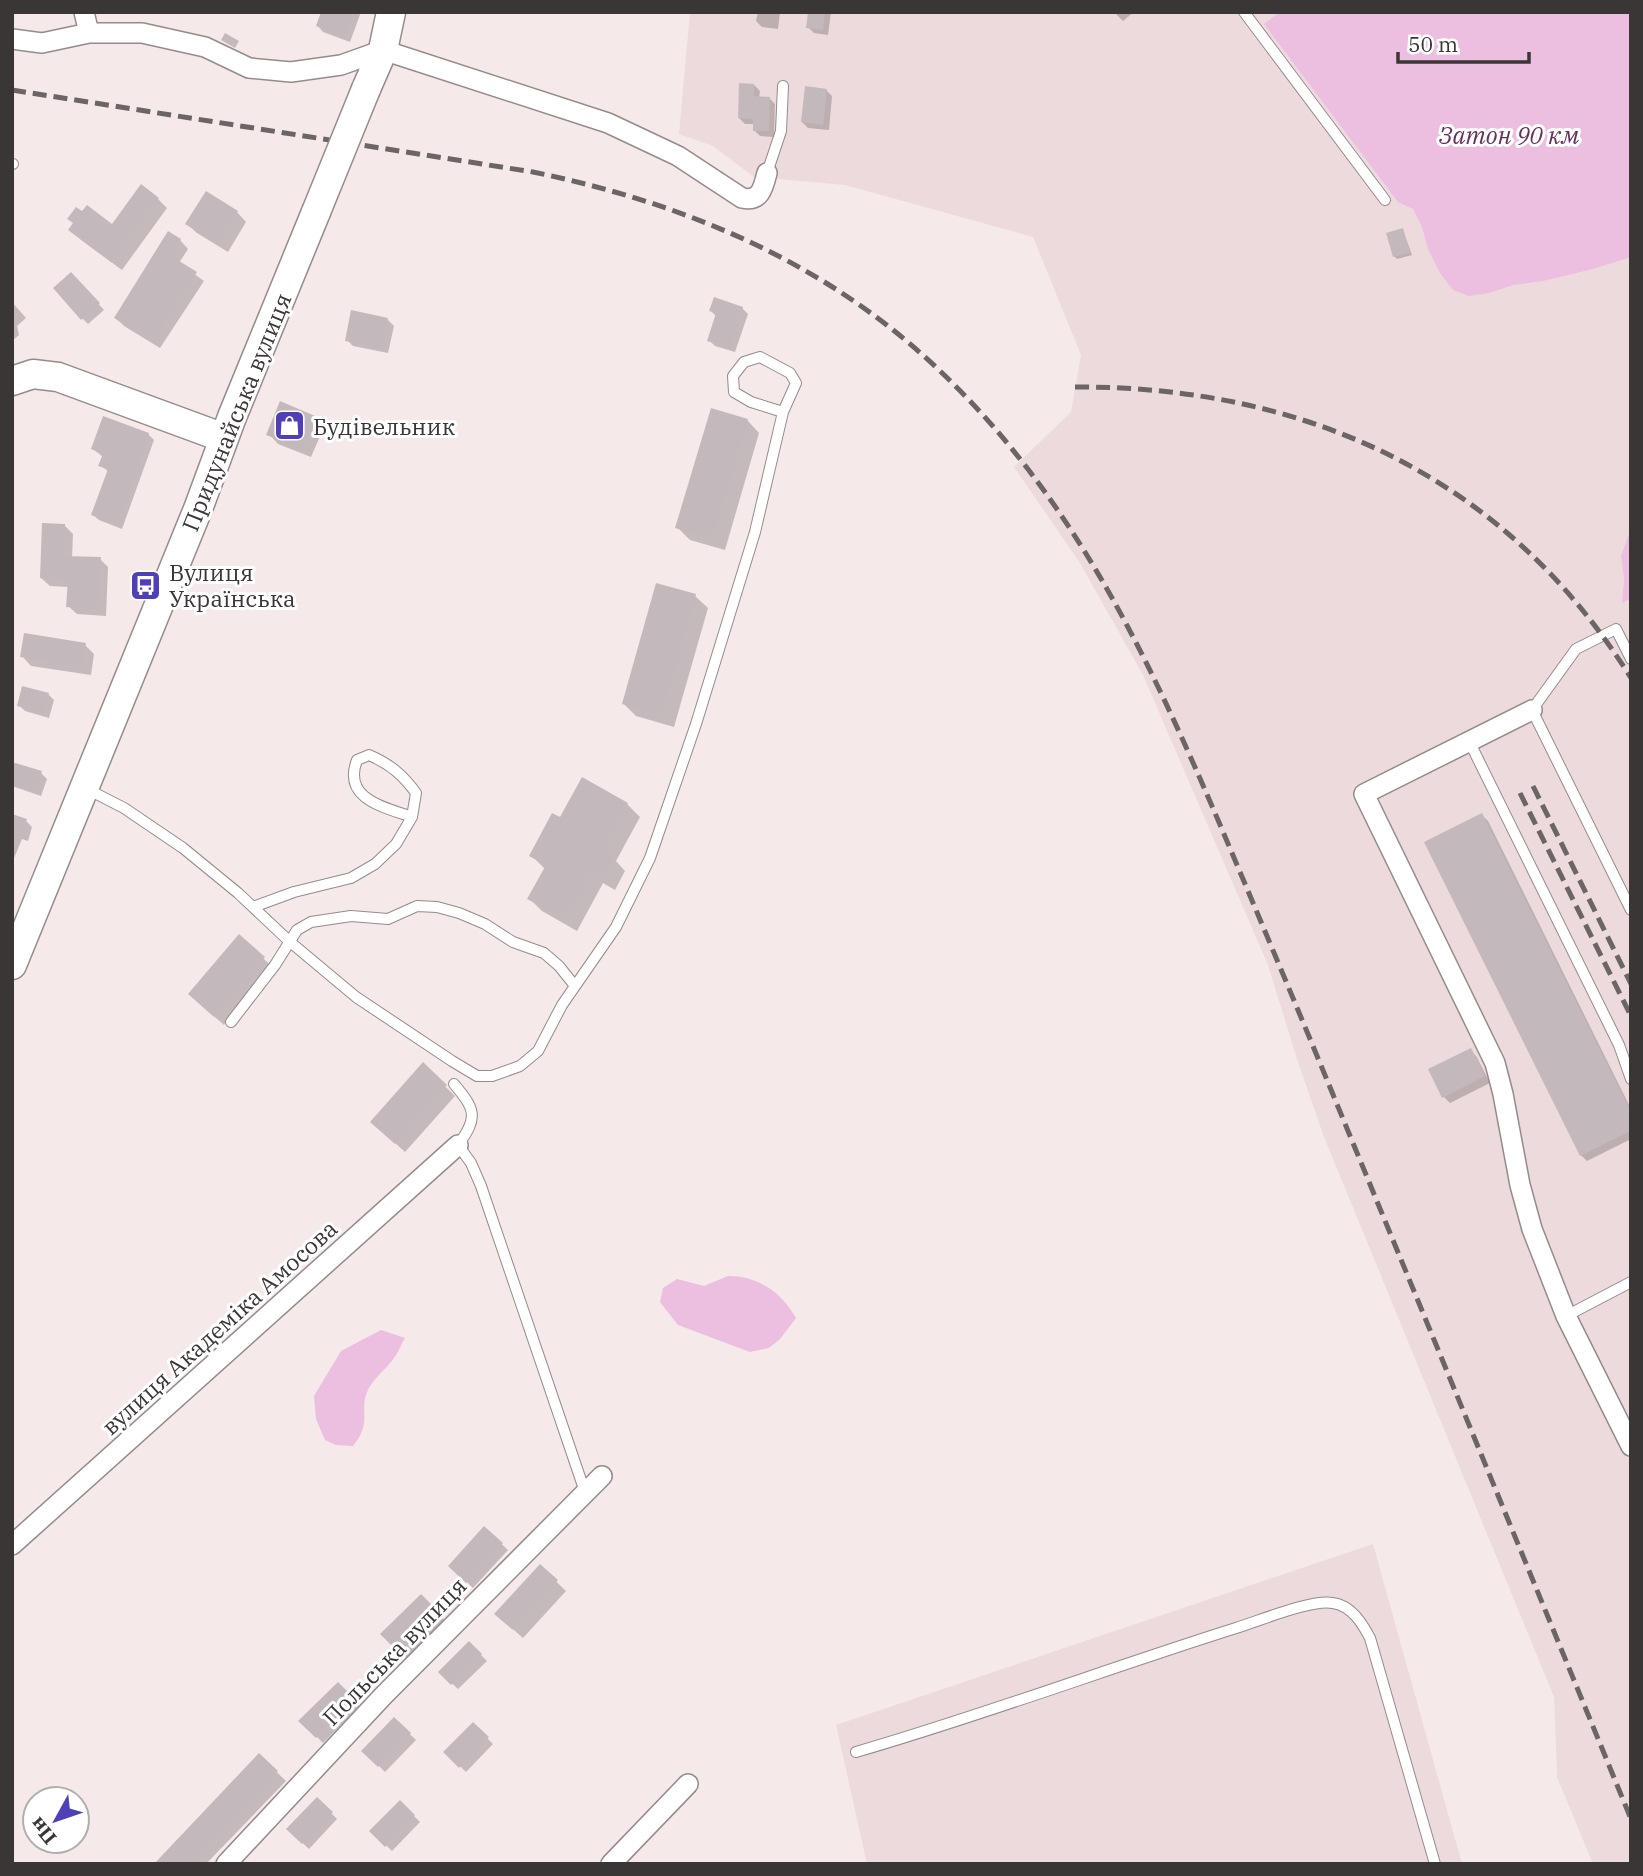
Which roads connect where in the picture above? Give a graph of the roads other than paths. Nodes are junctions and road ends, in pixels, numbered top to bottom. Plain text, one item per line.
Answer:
1 (84, 12) edge
2 (391, 12) edge
3 (1244, 12) edge
4 (89, 33) junction
5 (12, 39) edge
6 (383, 50) junction
7 (783, 86) dead end
8 (767, 173) joint
9 (1385, 200) dead end
10 (12, 381) edge
11 (783, 412) junction
12 (224, 438) junction
13 (1631, 659) edge
14 (1532, 710) junction
15 (1469, 741) junction
16 (85, 788) junction
17 (412, 817) junction
18 (253, 907) junction
19 (1631, 910) edge
20 (289, 941) junction
21 (12, 965) edge
22 (575, 986) junction
23 (232, 1022) dead end
24 (1631, 1079) edge
25 (454, 1084) dead end
26 (458, 1144) junction
27 (1631, 1282) edge
28 (1566, 1316) junction
29 (1631, 1446) edge
30 (601, 1476) dead end
31 (585, 1492) junction
32 (12, 1545) edge
33 (856, 1752) dead end
34 (688, 1784) dead end
35 (226, 1864) edge
36 (611, 1864) edge
37 (1435, 1864) edge

1 - 4 street
2 - 6 main road, Придунайська вулиця
3 - 9 lane
4 - 5 street
4 - 6 street
6 - 8 street
6 - 12 main road, Придунайська вулиця, bridge
7 - 8 lane
10 - 12 main road
11 - 11 lane
11 - 22 lane
12 - 16 main road, Придунайська вулиця
13 - 14 lane
14 - 15 street
14 - 19 lane
15 - 24 lane
15 - 28 street
16 - 18 lane
16 - 21 main road, Придунайська вулиця
17 - 17 lane
17 - 18 lane
18 - 20 lane
20 - 22 lane
20 - 22 lane
20 - 23 lane
25 - 26 lane
26 - 31 lane
26 - 32 street, вулиця Академіка Амосова
27 - 28 lane
28 - 29 street
30 - 31 street, Польська вулиця
31 - 35 street, Польська вулиця
33 - 37 lane
34 - 36 street

